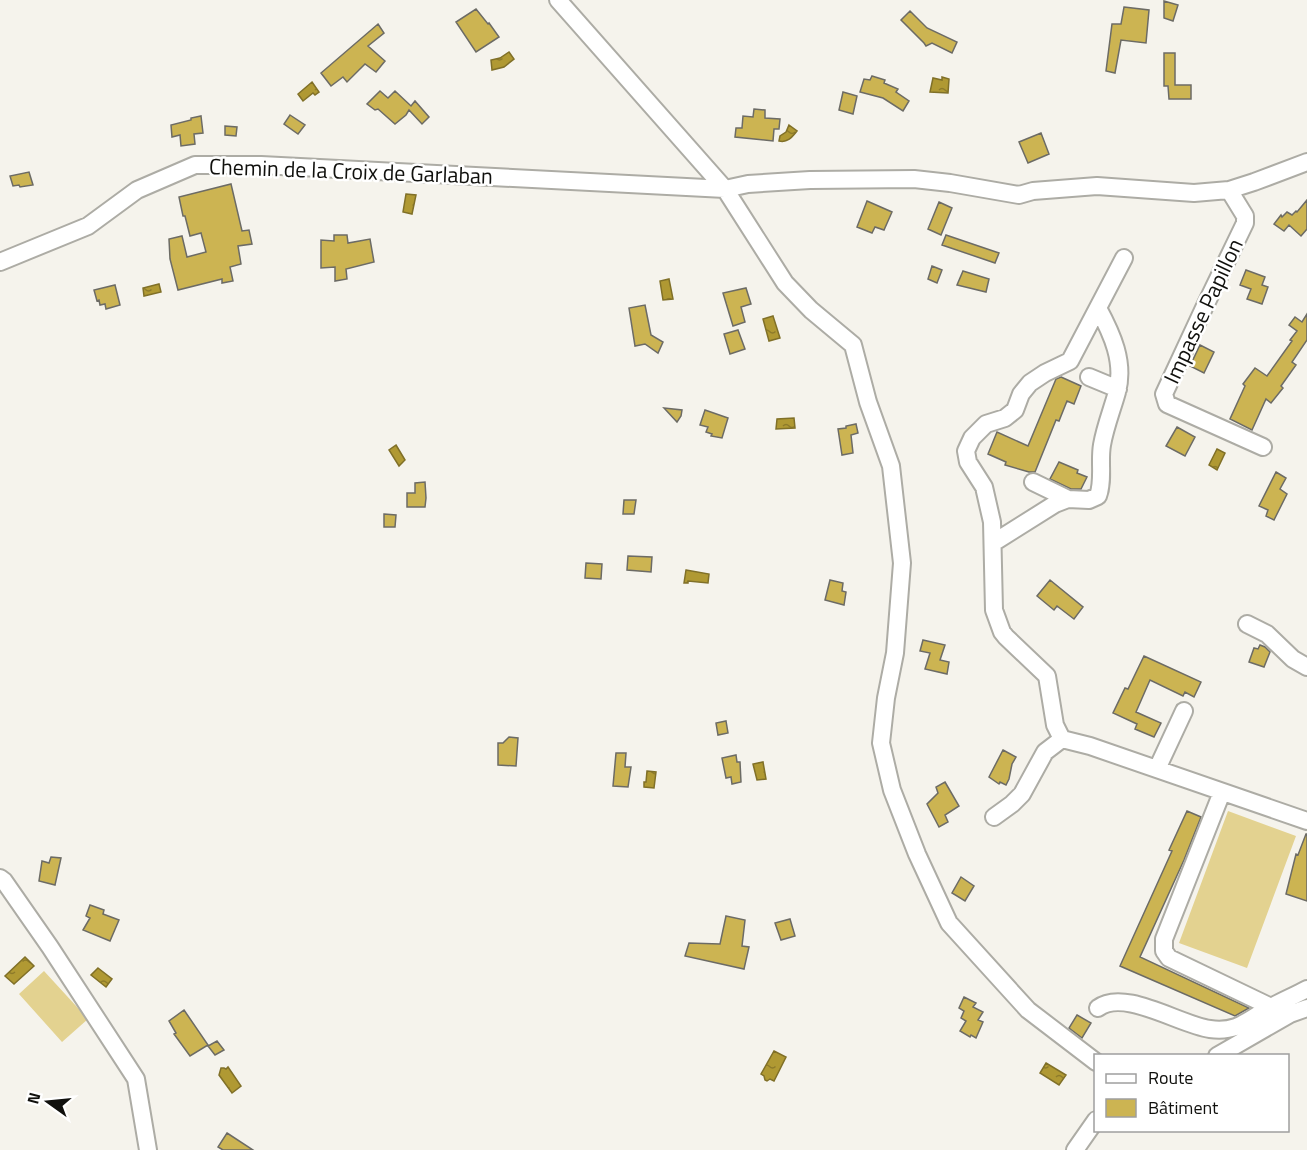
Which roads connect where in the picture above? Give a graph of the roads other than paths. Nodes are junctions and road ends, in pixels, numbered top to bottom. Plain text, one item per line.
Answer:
1 (558, 0) edge
2 (1307, 162) edge
3 (725, 189) junction
4 (1229, 190) junction
5 (1124, 258) dead end
6 (0, 262) edge
7 (1098, 308) junction
8 (1089, 377) dead end
9 (1118, 389) junction
10 (1263, 447) dead end
11 (1033, 482) dead end
12 (1068, 499) junction
13 (993, 543) junction
14 (1247, 624) dead end
15 (1307, 667) edge
16 (1184, 711) dead end
17 (1062, 739) junction
18 (1157, 770) junction
19 (1222, 792) junction
20 (994, 817) dead end
21 (1307, 821) edge
22 (0, 878) edge
23 (1307, 989) edge
24 (1271, 1006) junction
25 (1098, 1008) dead end
26 (1307, 1008) edge
27 (1221, 1054) edge
28 (1094, 1061) edge
29 (1094, 1122) edge
30 (148, 1150) edge
31 (1075, 1150) edge

1 - 3 street
2 - 4 street, Chemin de la Croix de Garlaban
3 - 4 street, Chemin de la Croix de Garlaban
3 - 6 street, Chemin de la Croix de Garlaban
3 - 28 street
4 - 10 street, Impasse Papillon
5 - 7 street
7 - 9 street
7 - 13 street
8 - 9 street
9 - 12 street
11 - 12 street
12 - 13 street
13 - 17 street
14 - 15 street
16 - 18 street
17 - 18 street
17 - 20 street
18 - 19 street
19 - 21 street
19 - 24 street
22 - 30 street
23 - 24 street
24 - 25 street
26 - 27 street
29 - 31 street

